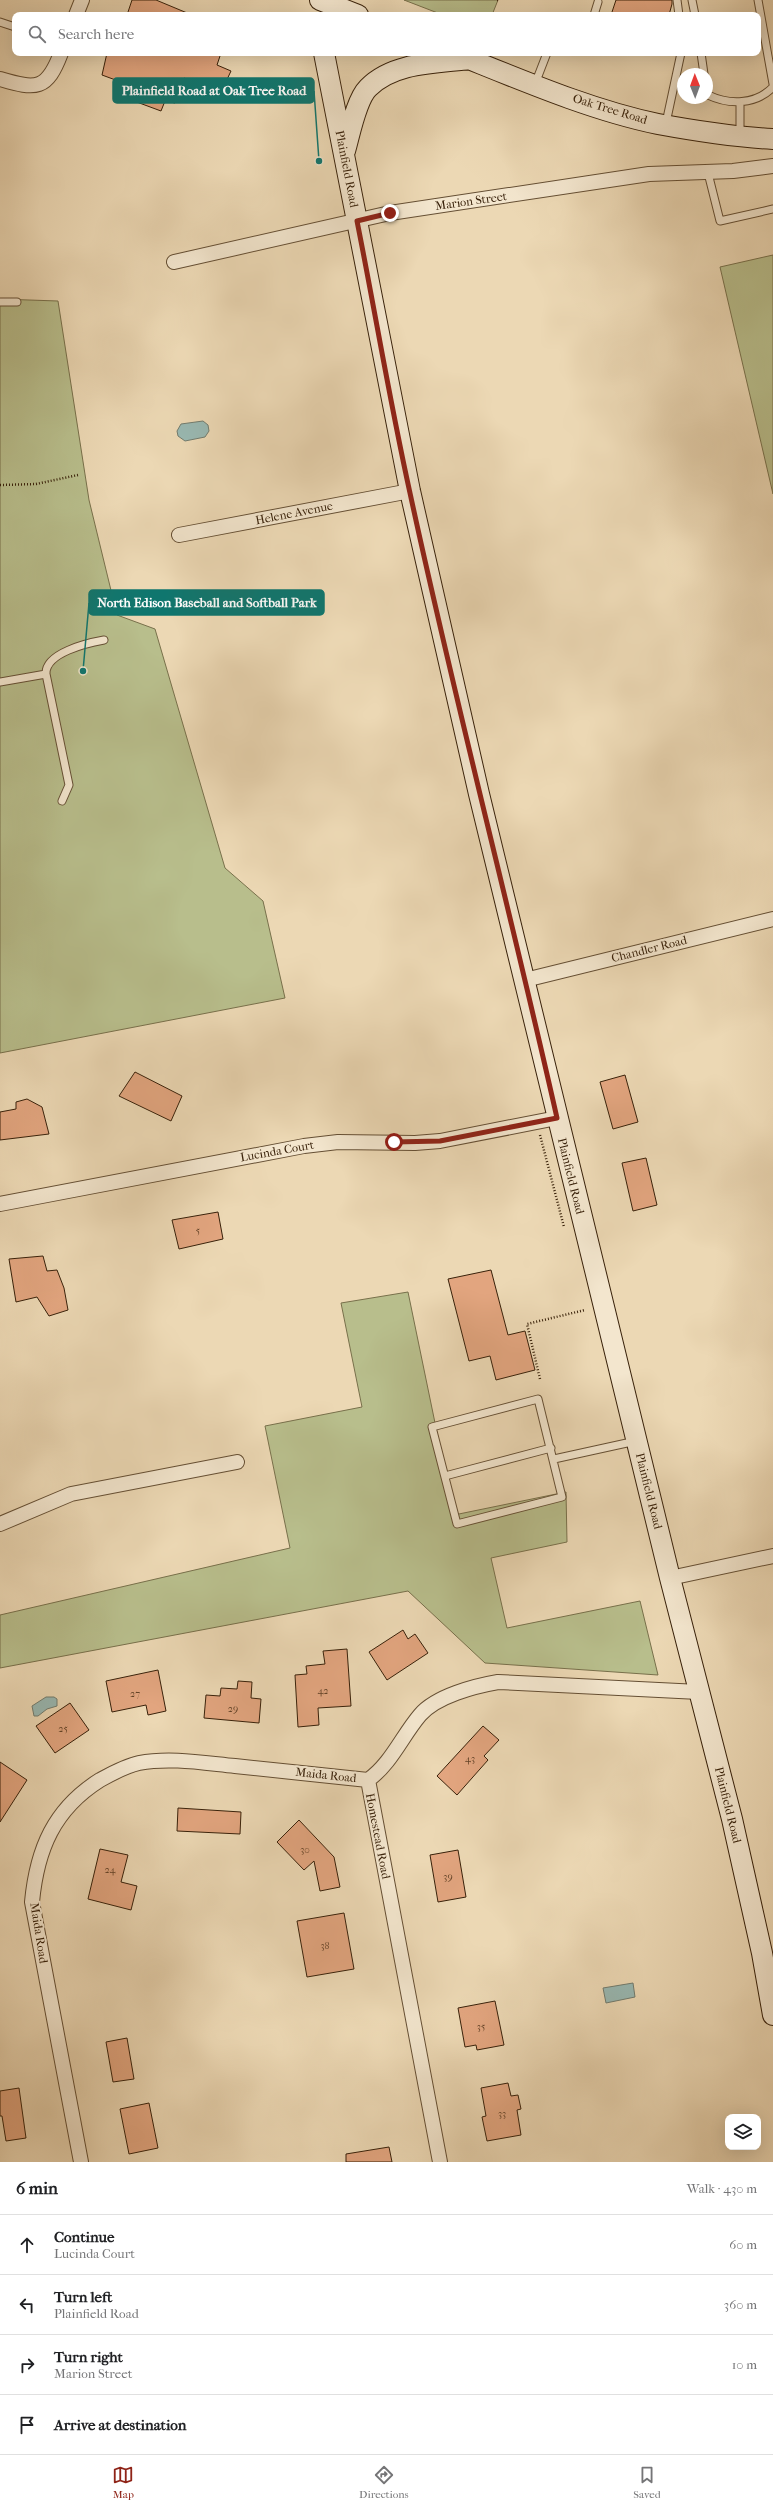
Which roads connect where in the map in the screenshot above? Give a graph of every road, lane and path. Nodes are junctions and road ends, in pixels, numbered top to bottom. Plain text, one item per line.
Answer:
1 (82, 0) edge
2 (313, 0) edge
3 (320, 0) edge
4 (677, 0) edge
5 (692, 0) edge
6 (758, 0) edge
7 (598, 2) dead end
8 (77, 12) edge
9 (315, 12) edge
10 (350, 12) edge
11 (595, 12) edge
12 (679, 12) edge
13 (694, 12) edge
14 (760, 12) edge
15 (761, 17) edge
16 (0, 22) edge
17 (12, 26) edge
18 (60, 56) edge
19 (325, 56) edge
20 (462, 56) edge
21 (546, 56) edge
22 (680, 56) edge
23 (701, 56) edge
24 (703, 68) edge
25 (0, 79) edge
26 (535, 84) junction
27 (773, 85) edge
28 (713, 98) edge
29 (740, 102) junction
30 (666, 124) junction
31 (740, 137) junction
32 (773, 139) edge
33 (344, 153) junction
34 (773, 166) edge
35 (708, 173) junction
36 (773, 209) edge
37 (357, 221) junction
38 (174, 262) dead end
39 (0, 302) edge
40 (18, 302) dead end
41 (78, 475) dead end
42 (0, 486) edge
43 (410, 491) junction
44 (179, 535) dead end
45 (104, 640) dead end
46 (46, 674) junction
47 (0, 682) edge
48 (62, 801) dead end
49 (773, 919) edge
50 (526, 980) junction
51 (557, 1118) junction
52 (537, 1123) junction
53 (0, 1204) edge
54 (564, 1228) dead end
55 (583, 1303) dead end
56 (540, 1379) dead end
57 (636, 1441) junction
58 (551, 1448) junction
59 (554, 1459) junction
60 (237, 1462) dead end
61 (444, 1476) junction
62 (0, 1524) edge
63 (773, 1556) edge
64 (670, 1578) junction
65 (698, 1692) junction
66 (368, 1780) junction
67 (767, 1952) edge
68 (773, 2015) edge
69 (81, 2162) edge
70 (440, 2162) edge

1 - 8 street
2 - 9 street
3 - 10 street
4 - 12 lane
5 - 13 lane
6 - 14 lane
7 - 11 lane
15 - 27 lane
16 - 17 lane
18 - 25 street
19 - 33 street, Plainfield Road
20 - 26 street, Oak Tree Road
20 - 33 street
21 - 26 lane
22 - 30 lane
23 - 24 lane
26 - 30 street, Oak Tree Road
27 - 29 lane
28 - 29 lane
29 - 31 lane
30 - 31 street, Oak Tree Road
31 - 32 street, Oak Tree Road
33 - 37 street, Plainfield Road
34 - 35 street, Marion Street
35 - 36 lane
35 - 37 street, Marion Street
37 - 38 street, Marion Street
37 - 43 street, Plainfield Road
39 - 40 lane
41 - 42 path
43 - 44 street, Helene Avenue
43 - 50 street, Plainfield Road
45 - 46 lane
46 - 47 lane
46 - 48 lane
49 - 50 street, Chandler Road
50 - 51 street, Plainfield Road
51 - 52 street, Lucinda Court
51 - 57 street, Plainfield Road
52 - 53 street, Lucinda Court
52 - 54 path
55 - 56 path
57 - 59 lane
57 - 64 street, Plainfield Road
58 - 59 lane
58 - 61 lane
58 - 61 lane
59 - 61 lane
60 - 62 street
63 - 64 street
64 - 65 street, Plainfield Road
65 - 66 street, Homestead Road
65 - 67 street, Plainfield Road
66 - 69 street, Maida Road
66 - 70 street, Homestead Road
67 - 68 street, Plainfield Road

